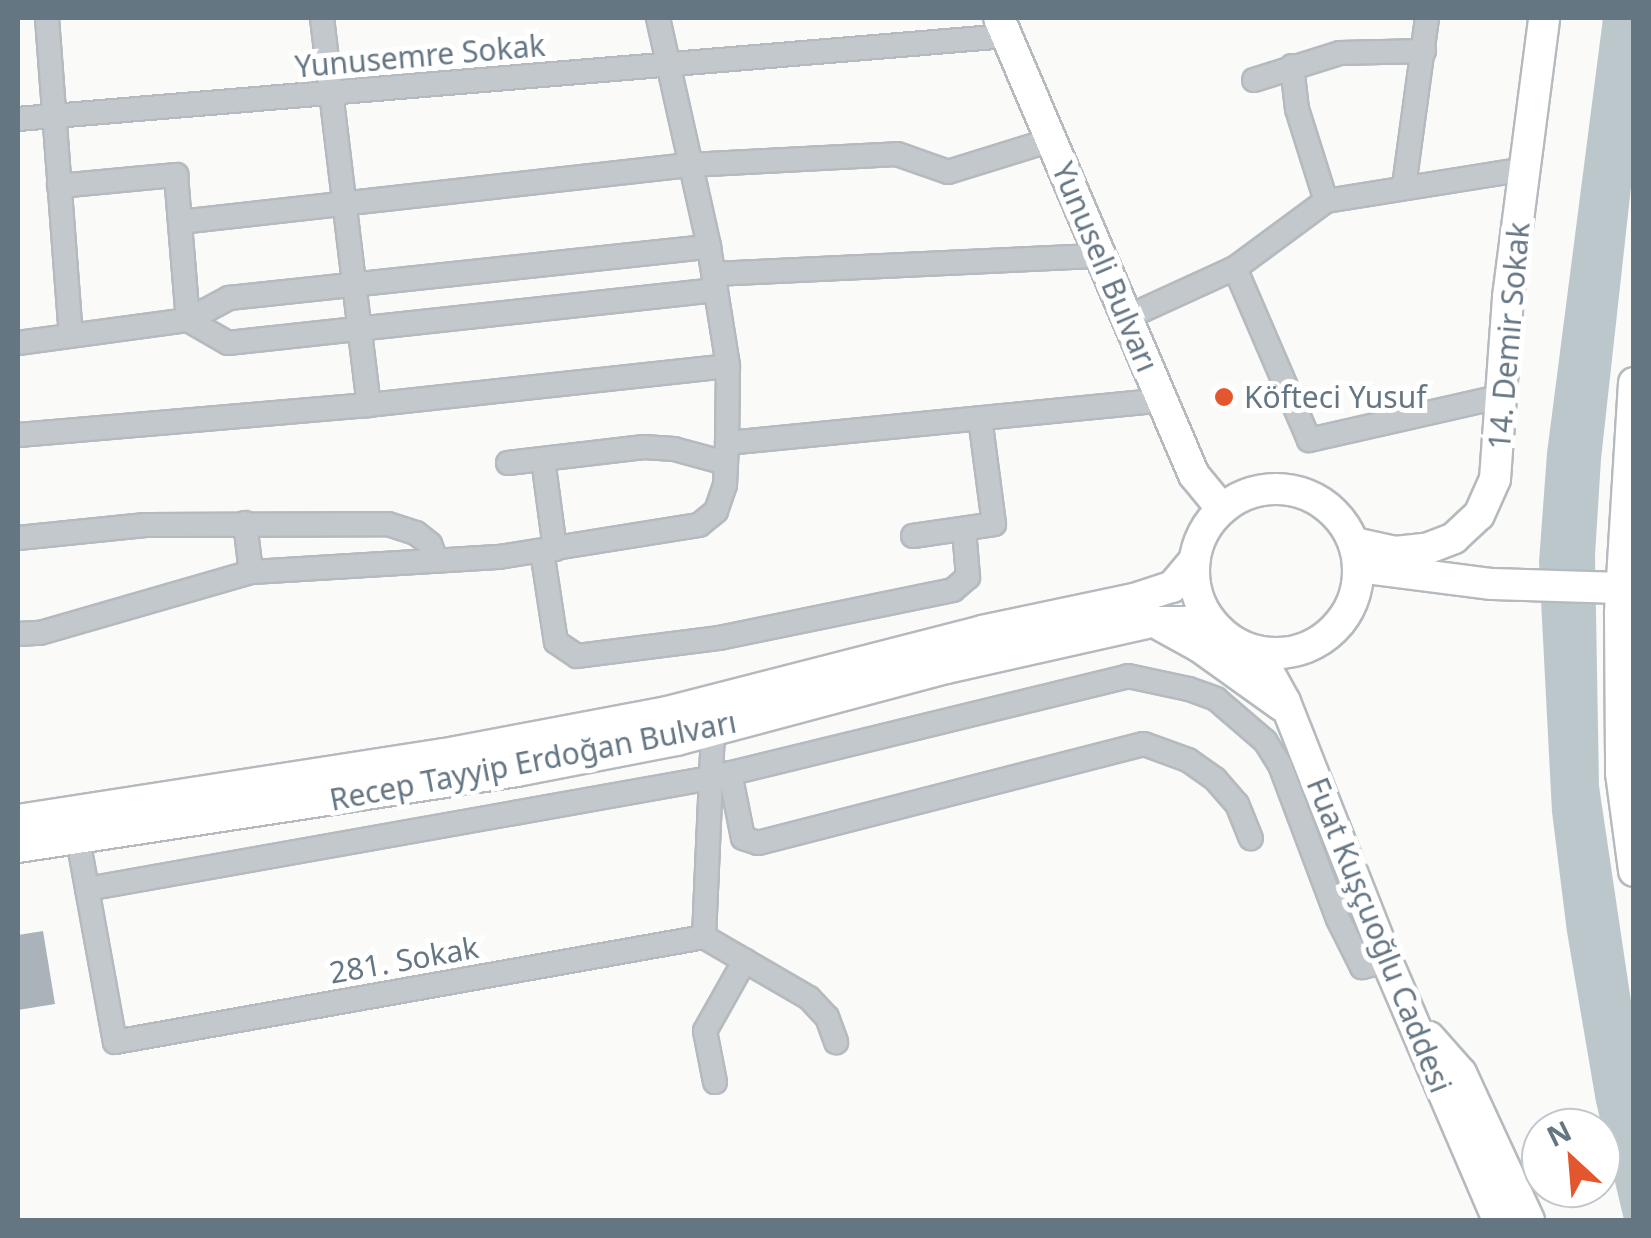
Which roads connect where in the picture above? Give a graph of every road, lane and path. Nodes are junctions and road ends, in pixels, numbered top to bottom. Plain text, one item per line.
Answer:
1 (46, 18) edge
2 (322, 18) edge
3 (658, 18) edge
4 (1427, 18) edge
5 (1544, 18) edge
6 (1003, 27) edge
7 (1424, 51) junction
8 (667, 65) junction
9 (1292, 66) junction
10 (1254, 80) dead end
11 (332, 94) junction
12 (54, 116) junction
13 (18, 119) edge
14 (1051, 140) junction
15 (689, 164) junction
16 (1526, 169) junction
17 (60, 186) junction
18 (1404, 186) junction
19 (1326, 201) junction
20 (345, 204) junction
21 (180, 222) junction
22 (710, 247) junction
23 (1099, 256) junction
24 (1236, 268) junction
25 (715, 282) junction
26 (354, 284) junction
27 (1128, 317) junction
28 (188, 320) junction
29 (360, 328) junction
30 (71, 335) junction
31 (18, 342) edge
32 (728, 366) junction
33 (1634, 383) edge
34 (1502, 396) junction
35 (1162, 400) junction
36 (369, 405) junction
37 (980, 418) junction
38 (18, 435) edge
39 (726, 453) junction
40 (543, 459) junction
41 (508, 464) dead end
42 (1222, 509) junction
43 (245, 523) junction
44 (964, 528) junction
45 (913, 536) dead end
46 (18, 538) edge
47 (549, 550) junction
48 (1357, 555) junction
49 (436, 560) junction
50 (1194, 560) junction
51 (251, 572) junction
52 (1612, 588) junction
53 (1155, 622) junction
54 (1219, 630) junction
55 (18, 634) edge
56 (1257, 652) junction
57 (1288, 711) junction
58 (713, 730) junction
59 (721, 776) junction
60 (18, 820) edge
61 (1251, 838) dead end
62 (78, 839) junction
63 (18, 847) edge
64 (1634, 871) edge
65 (88, 890) junction
66 (704, 937) junction
67 (745, 960) junction
68 (1387, 961) junction
69 (1410, 1016) junction
70 (836, 1042) dead end
71 (715, 1082) dead end
72 (1498, 1220) edge
73 (1529, 1220) edge

1 - 12 street
2 - 11 street
3 - 8 street
4 - 7 street
5 - 16 main road, 14. Demir Sokak
6 - 8 street, Yunusemre Sokak
6 - 14 main road, Yunuseli Bulvarı
7 - 9 street
7 - 18 street
8 - 11 street, Yunusemre Sokak
8 - 15 street
9 - 10 street
9 - 19 street
11 - 12 street, Yunusemre Sokak
11 - 20 street
12 - 13 street, Yunusemre Sokak
12 - 17 street
14 - 15 street
14 - 23 main road, Yunuseli Bulvarı
15 - 20 street
15 - 22 street
16 - 18 street
16 - 34 main road, 14. Demir Sokak
17 - 21 street
17 - 30 street
18 - 19 street
19 - 24 street
20 - 21 street
20 - 26 street
21 - 28 street
22 - 25 street
22 - 26 street
23 - 25 street
23 - 27 main road, Yunuseli Bulvarı
24 - 27 street
24 - 34 street
25 - 29 street
25 - 32 street
26 - 28 street
26 - 29 street
27 - 35 main road, Yunuseli Bulvarı
28 - 29 street
28 - 30 street
29 - 36 street
30 - 31 street
32 - 36 street
32 - 39 street
33 - 52 main road
34 - 48 main road, 14. Demir Sokak
35 - 37 street
35 - 42 main road, Yunuseli Bulvarı
36 - 38 street
37 - 39 street
37 - 44 street
39 - 40 street
39 - 47 street
40 - 41 street
40 - 47 street
42 - 48 main road
42 - 50 main road
43 - 46 street
43 - 49 street
43 - 51 street
44 - 45 street
44 - 47 street
47 - 49 street
48 - 52 main road
48 - 56 main road
49 - 51 street
50 - 54 main road
50 - 60 main road, Recep Tayyip Erdoğan Bulvarı
51 - 55 street
52 - 64 main road
53 - 54 main road, Recep Tayyip Erdoğan Bulvarı
53 - 57 main road
53 - 58 main road, Recep Tayyip Erdoğan Bulvarı
54 - 56 main road
56 - 57 main road, Fuat Kuşçuoğlu Caddesi
57 - 68 main road, Fuat Kuşçuoğlu Caddesi
58 - 59 street
58 - 62 main road, Recep Tayyip Erdoğan Bulvarı
59 - 61 street
59 - 65 street
59 - 66 street
59 - 68 street
62 - 63 main road, Recep Tayyip Erdoğan Bulvarı
62 - 65 street, 281. Sokak
65 - 66 street, 281. Sokak
66 - 67 street
67 - 70 street
67 - 71 street
68 - 69 main road, Fuat Kuşçuoğlu Caddesi
69 - 72 main road, Fuat Kuşçuoğlu Caddesi
69 - 73 main road

